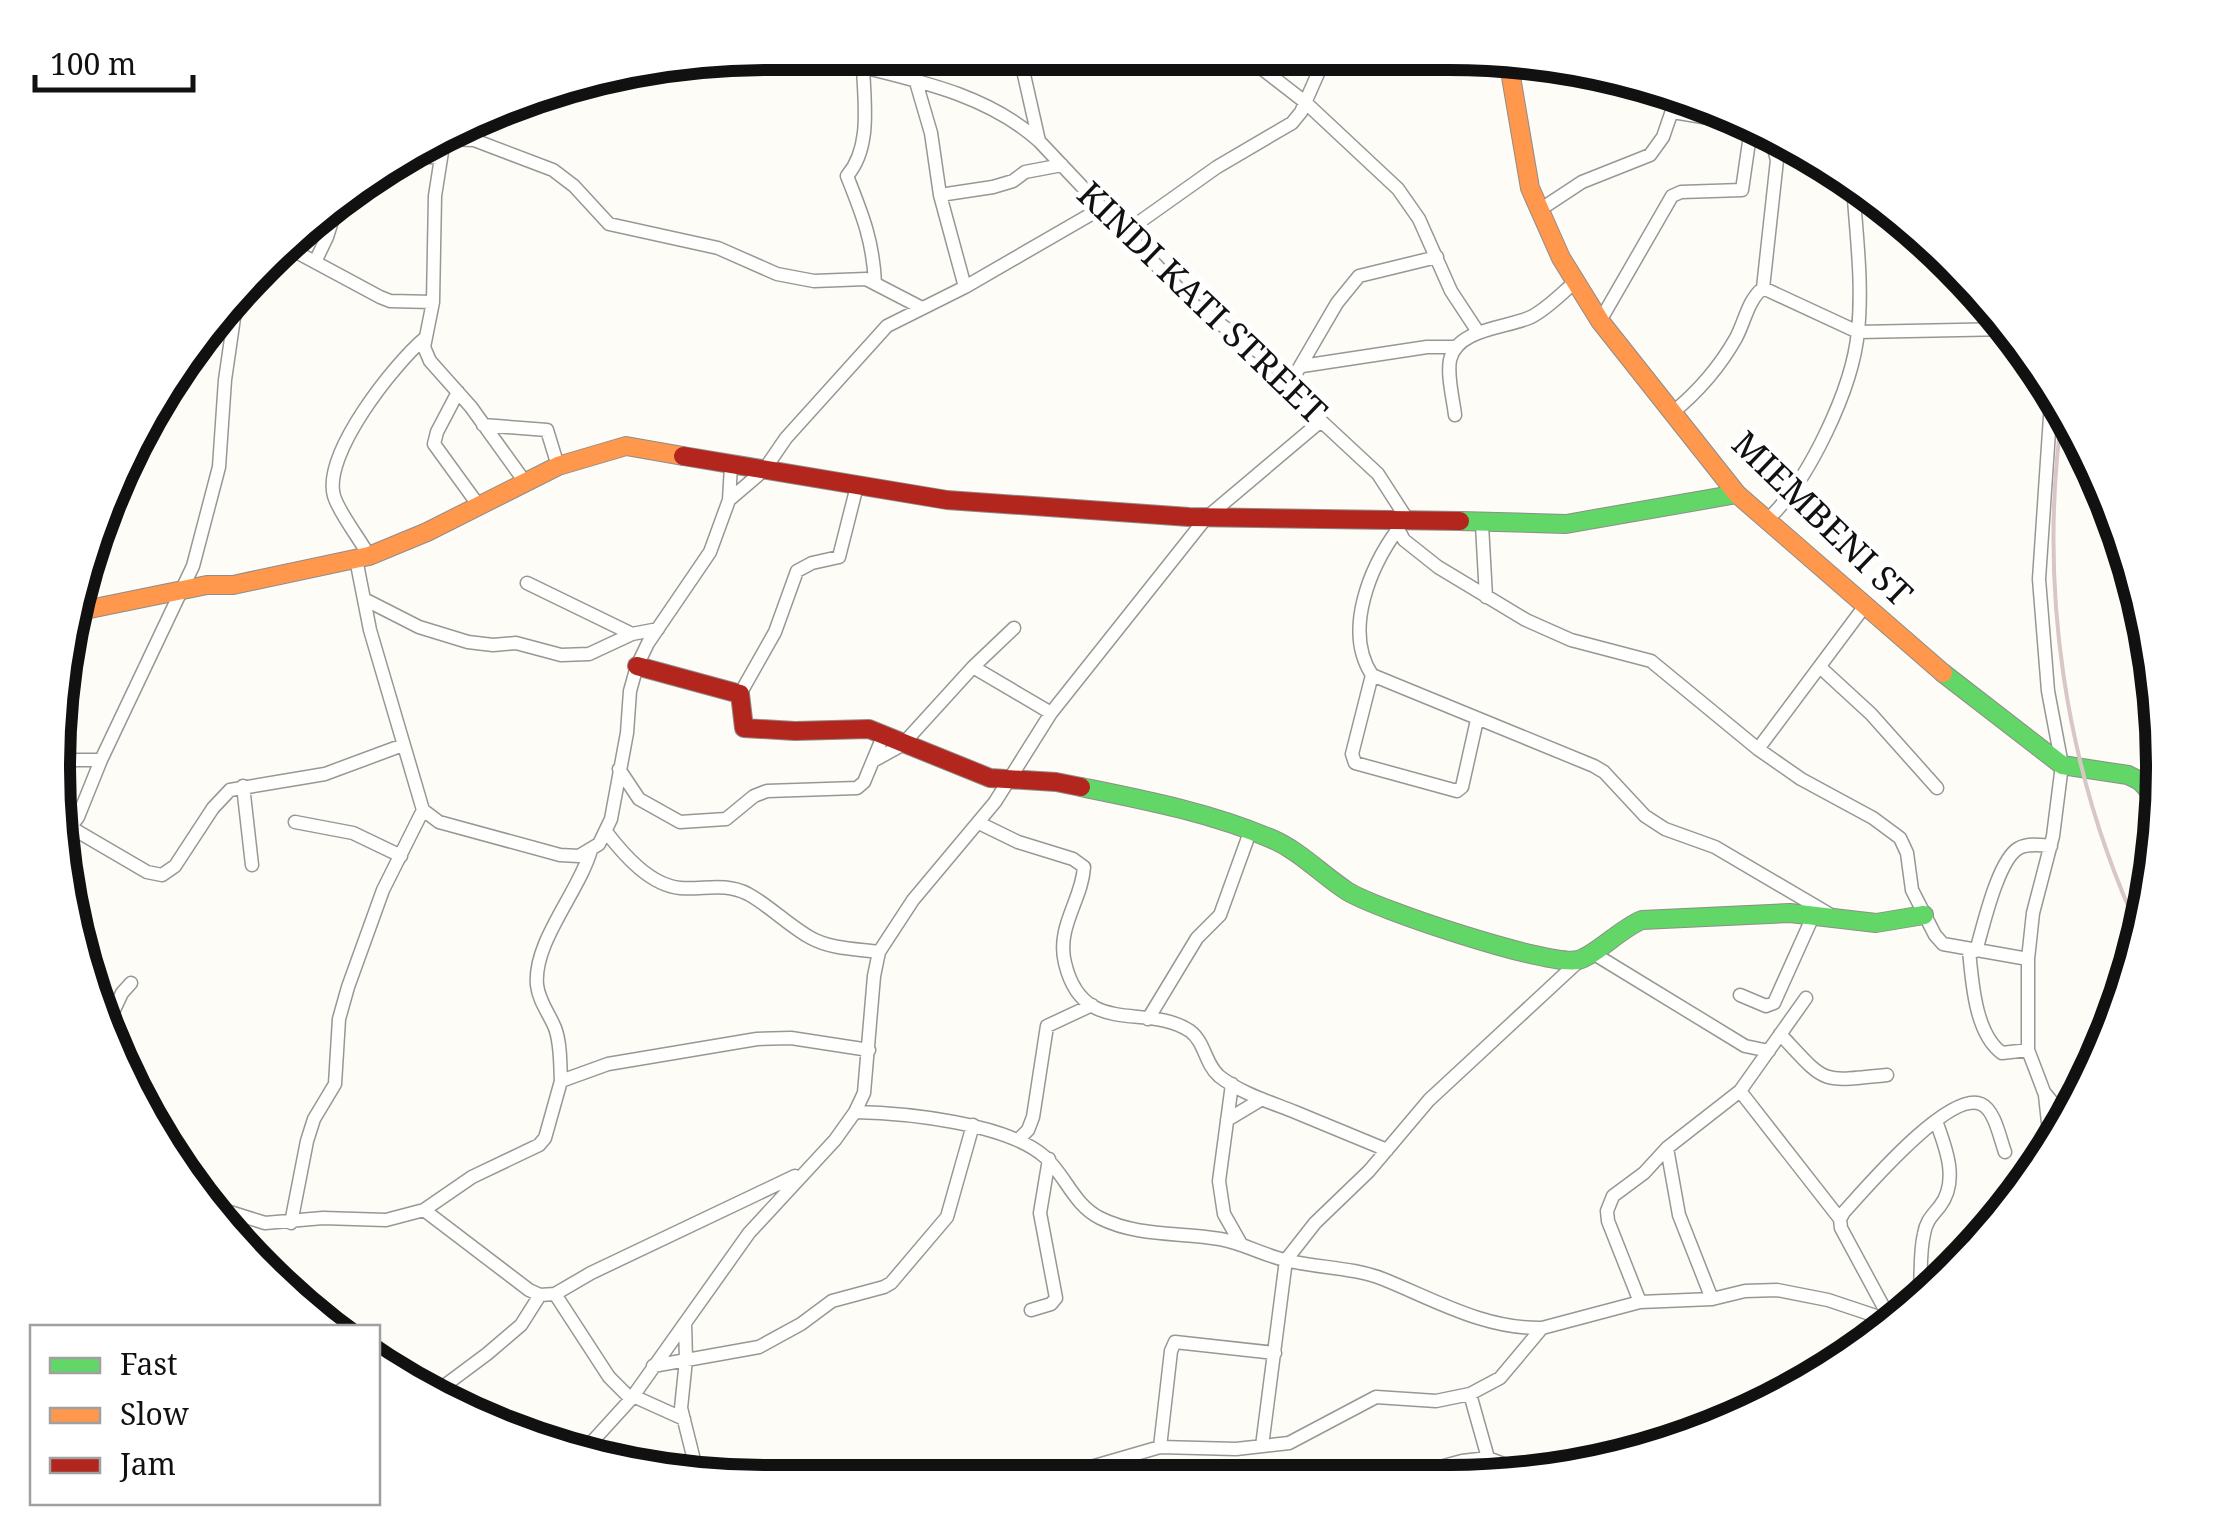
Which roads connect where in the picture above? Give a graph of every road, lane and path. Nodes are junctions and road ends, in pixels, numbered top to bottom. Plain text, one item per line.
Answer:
1 (869, 70) edge
2 (887, 70) edge
3 (1023, 70) edge
4 (1265, 70) edge
5 (1319, 70) edge
6 (1510, 73) edge
7 (916, 82) junction
8 (1305, 102) junction
9 (1673, 107) edge
10 (1749, 139) edge
11 (464, 140) edge
12 (1039, 141) junction
13 (443, 151) edge
14 (1775, 152) edge
15 (430, 157) edge
16 (441, 158) junction
17 (1062, 165) junction
18 (940, 195) junction
19 (1855, 201) edge
20 (1100, 209) junction
21 (1538, 211) junction
22 (331, 224) edge
23 (1124, 233) junction
24 (298, 252) edge
25 (1437, 256) junction
26 (315, 262) junction
27 (1575, 282) junction
28 (875, 283) junction
29 (965, 288) junction
30 (1763, 288) junction
31 (433, 302) junction
32 (922, 308) junction
33 (234, 319) edge
34 (1600, 321) junction
35 (1991, 329) edge
36 (1478, 332) junction
37 (1858, 332) junction
38 (425, 338) junction
39 (1457, 347) junction
40 (1302, 366) junction
41 (1291, 382) junction
42 (458, 392) junction
43 (1672, 413) junction
44 (1455, 415) dead end
45 (2050, 415) edge
46 (1321, 421) junction
47 (483, 425) junction
48 (558, 466) junction
49 (731, 466) junction
50 (764, 470) junction
51 (525, 482) junction
52 (856, 486) junction
53 (1738, 494) junction
54 (729, 500) junction
55 (479, 506) junction
56 (1206, 518) junction
57 (1766, 521) junction
58 (1401, 522) junction
59 (1482, 525) junction
60 (363, 558) junction
61 (526, 583) dead end
62 (181, 592) junction
63 (1486, 597) junction
64 (366, 600) junction
65 (1864, 607) junction
66 (88, 609) edge
67 (1014, 628) dead end
68 (658, 629) junction
69 (626, 636) junction
70 (639, 661) junction
71 (974, 667) junction
72 (1821, 668) junction
73 (1372, 675) junction
74 (740, 694) junction
75 (1051, 713) junction
76 (1477, 720) junction
77 (884, 734) junction
78 (404, 746) junction
79 (902, 746) junction
80 (1758, 749) junction
81 (101, 760) junction
82 (873, 761) junction
83 (70, 764) edge
84 (2062, 765) junction
85 (619, 769) junction
86 (1010, 780) junction
87 (244, 786) junction
88 (2146, 787) edge
89 (1936, 788) dead end
90 (423, 810) junction
91 (295, 822) dead end
92 (72, 823) edge
93 (979, 823) junction
94 (1250, 832) junction
95 (607, 833) junction
96 (74, 837) edge
97 (2050, 846) junction
98 (591, 850) junction
99 (400, 856) junction
100 (252, 864) dead end
101 (1814, 914) junction
102 (1924, 915) junction
103 (1835, 918) junction
104 (1973, 950) junction
105 (880, 952) junction
106 (1585, 956) junction
107 (2028, 960) junction
108 (131, 983) dead end
109 (1740, 995) dead end
110 (1806, 998) dead end
111 (1092, 1005) junction
112 (114, 1010) edge
113 (1148, 1019) junction
114 (1780, 1034) junction
115 (869, 1050) junction
116 (1769, 1050) junction
117 (2028, 1050) junction
118 (1887, 1075) dead end
119 (561, 1082) junction
120 (1232, 1084) junction
121 (1740, 1090) junction
122 (2044, 1092) junction
123 (1262, 1099) junction
124 (2057, 1108) edge
125 (855, 1112) junction
126 (1227, 1120) junction
127 (1936, 1122) junction
128 (2048, 1124) edge
129 (973, 1126) junction
130 (1019, 1139) junction
131 (1666, 1148) junction
132 (1387, 1150) junction
133 (2005, 1152) dead end
134 (1049, 1159) junction
135 (805, 1172) junction
136 (424, 1210) junction
137 (230, 1211) edge
138 (1840, 1219) junction
139 (290, 1223) junction
140 (1242, 1244) junction
141 (1286, 1260) junction
142 (1920, 1281) edge
143 (547, 1295) junction
144 (1712, 1299) junction
145 (1640, 1302) junction
146 (1887, 1309) edge
147 (1031, 1310) dead end
148 (1882, 1314) edge
149 (684, 1323) junction
150 (1542, 1328) junction
151 (1275, 1354) junction
152 (686, 1360) junction
153 (653, 1366) junction
154 (445, 1386) edge
155 (1470, 1394) junction
156 (632, 1398) junction
157 (684, 1419) junction
158 (592, 1442) edge
159 (1262, 1446) junction
160 (1160, 1447) junction
161 (1488, 1458) junction
162 (694, 1461) edge
163 (1501, 1463) edge
164 (1098, 1465) edge
165 (1456, 1465) edge

1 - 28 street
2 - 7 street, KINDI KATI STREET
3 - 12 street
4 - 8 street
5 - 8 street
6 - 21 street, MIEMBENI ST
7 - 12 street, KINDI KATI STREET
7 - 18 street
8 - 23 street
8 - 25 street
9 - 21 street
10 - 34 street
11 - 28 street
12 - 17 street, KINDI KATI STREET
13 - 16 street
14 - 30 street
15 - 16 street
16 - 31 street
17 - 18 street
17 - 20 street, KINDI KATI STREET
18 - 29 street
19 - 37 street
20 - 23 street, KINDI KATI STREET
20 - 29 street
21 - 27 street, MIEMBENI ST
22 - 26 street
23 - 41 street, KINDI KATI STREET
24 - 26 street
25 - 36 street
25 - 40 street
26 - 31 street
27 - 34 street, MIEMBENI ST
27 - 36 street
28 - 32 street
29 - 32 street
30 - 37 street
30 - 43 street
31 - 38 street
32 - 50 street
33 - 62 street
34 - 43 street, MIEMBENI ST
35 - 37 street
36 - 39 street
37 - 57 street
38 - 42 street
38 - 60 street
39 - 40 street
39 - 44 street
40 - 41 street
41 - 46 street, KINDI KATI STREET
42 - 47 street
42 - 55 street
43 - 53 street, MIEMBENI ST
45 - 84 street
46 - 56 street
46 - 58 street, KINDI KATI STREET
47 - 48 street
47 - 51 street
48 - 49 street
48 - 51 street
49 - 50 street
49 - 54 street
50 - 52 street
50 - 54 street
51 - 55 street
52 - 56 street
52 - 74 street
53 - 57 street, MIEMBENI ST
53 - 59 street
54 - 68 street
55 - 60 street
56 - 58 street
56 - 75 street
57 - 65 street, MIEMBENI ST
58 - 59 street
58 - 63 street, KINDI KATI STREET
58 - 73 street
59 - 63 street
60 - 62 street
60 - 64 street
61 - 69 street
62 - 66 street
62 - 81 street
63 - 80 street, KINDI KATI STREET
64 - 69 street
64 - 78 street
65 - 72 street
65 - 84 street, MIEMBENI ST
67 - 71 street
68 - 69 street
68 - 70 street
69 - 70 street
70 - 74 street
70 - 85 street
71 - 75 street
71 - 79 street
72 - 80 street
72 - 89 street
73 - 76 street
73 - 76 street
74 - 77 street
75 - 86 street
76 - 103 street
77 - 79 street
77 - 82 street
78 - 87 street
78 - 90 street
79 - 82 street
79 - 86 street
80 - 102 street, KINDI KATI STREET
81 - 83 street
81 - 92 street
82 - 85 street
84 - 88 street, MIEMBENI ST
84 - 97 street
85 - 95 street
86 - 93 street
86 - 94 street
87 - 96 street
87 - 100 street
90 - 98 street
90 - 99 street
91 - 99 street
93 - 105 street
93 - 111 street
94 - 106 street
94 - 113 street
95 - 98 street
95 - 105 street
97 - 104 street
97 - 107 street
98 - 119 street
99 - 139 street
101 - 103 street
101 - 106 street
101 - 109 street
102 - 103 street
102 - 104 street
104 - 107 street
104 - 117 street
105 - 115 street
106 - 116 street
106 - 132 street
107 - 117 street
108 - 112 street
110 - 114 street
111 - 113 street
111 - 130 street
113 - 120 street
114 - 116 street
114 - 118 street
115 - 119 street
115 - 125 street
116 - 121 street
117 - 122 street
119 - 136 street
120 - 123 street
120 - 126 street
121 - 131 street
121 - 138 street
122 - 124 street
122 - 128 street
123 - 126 street
123 - 132 street
125 - 129 street
125 - 135 street
126 - 140 street
127 - 133 street
127 - 138 street
127 - 142 street
129 - 130 street
129 - 152 street
130 - 134 street
131 - 144 street
131 - 145 street
132 - 141 street
134 - 140 street
134 - 147 street
135 - 143 street
135 - 149 street
136 - 139 street
136 - 143 street
137 - 139 street
138 - 146 street
140 - 141 street
141 - 150 street
141 - 151 street
143 - 154 street
143 - 156 street
144 - 145 street
144 - 148 street
145 - 150 street
149 - 152 street
149 - 153 street
150 - 155 street
151 - 159 street
151 - 160 street
152 - 153 street
152 - 157 street
153 - 156 street
155 - 159 street
155 - 161 street
156 - 157 street
156 - 158 street
157 - 162 street
159 - 160 street
160 - 164 street
161 - 163 street
161 - 165 street

